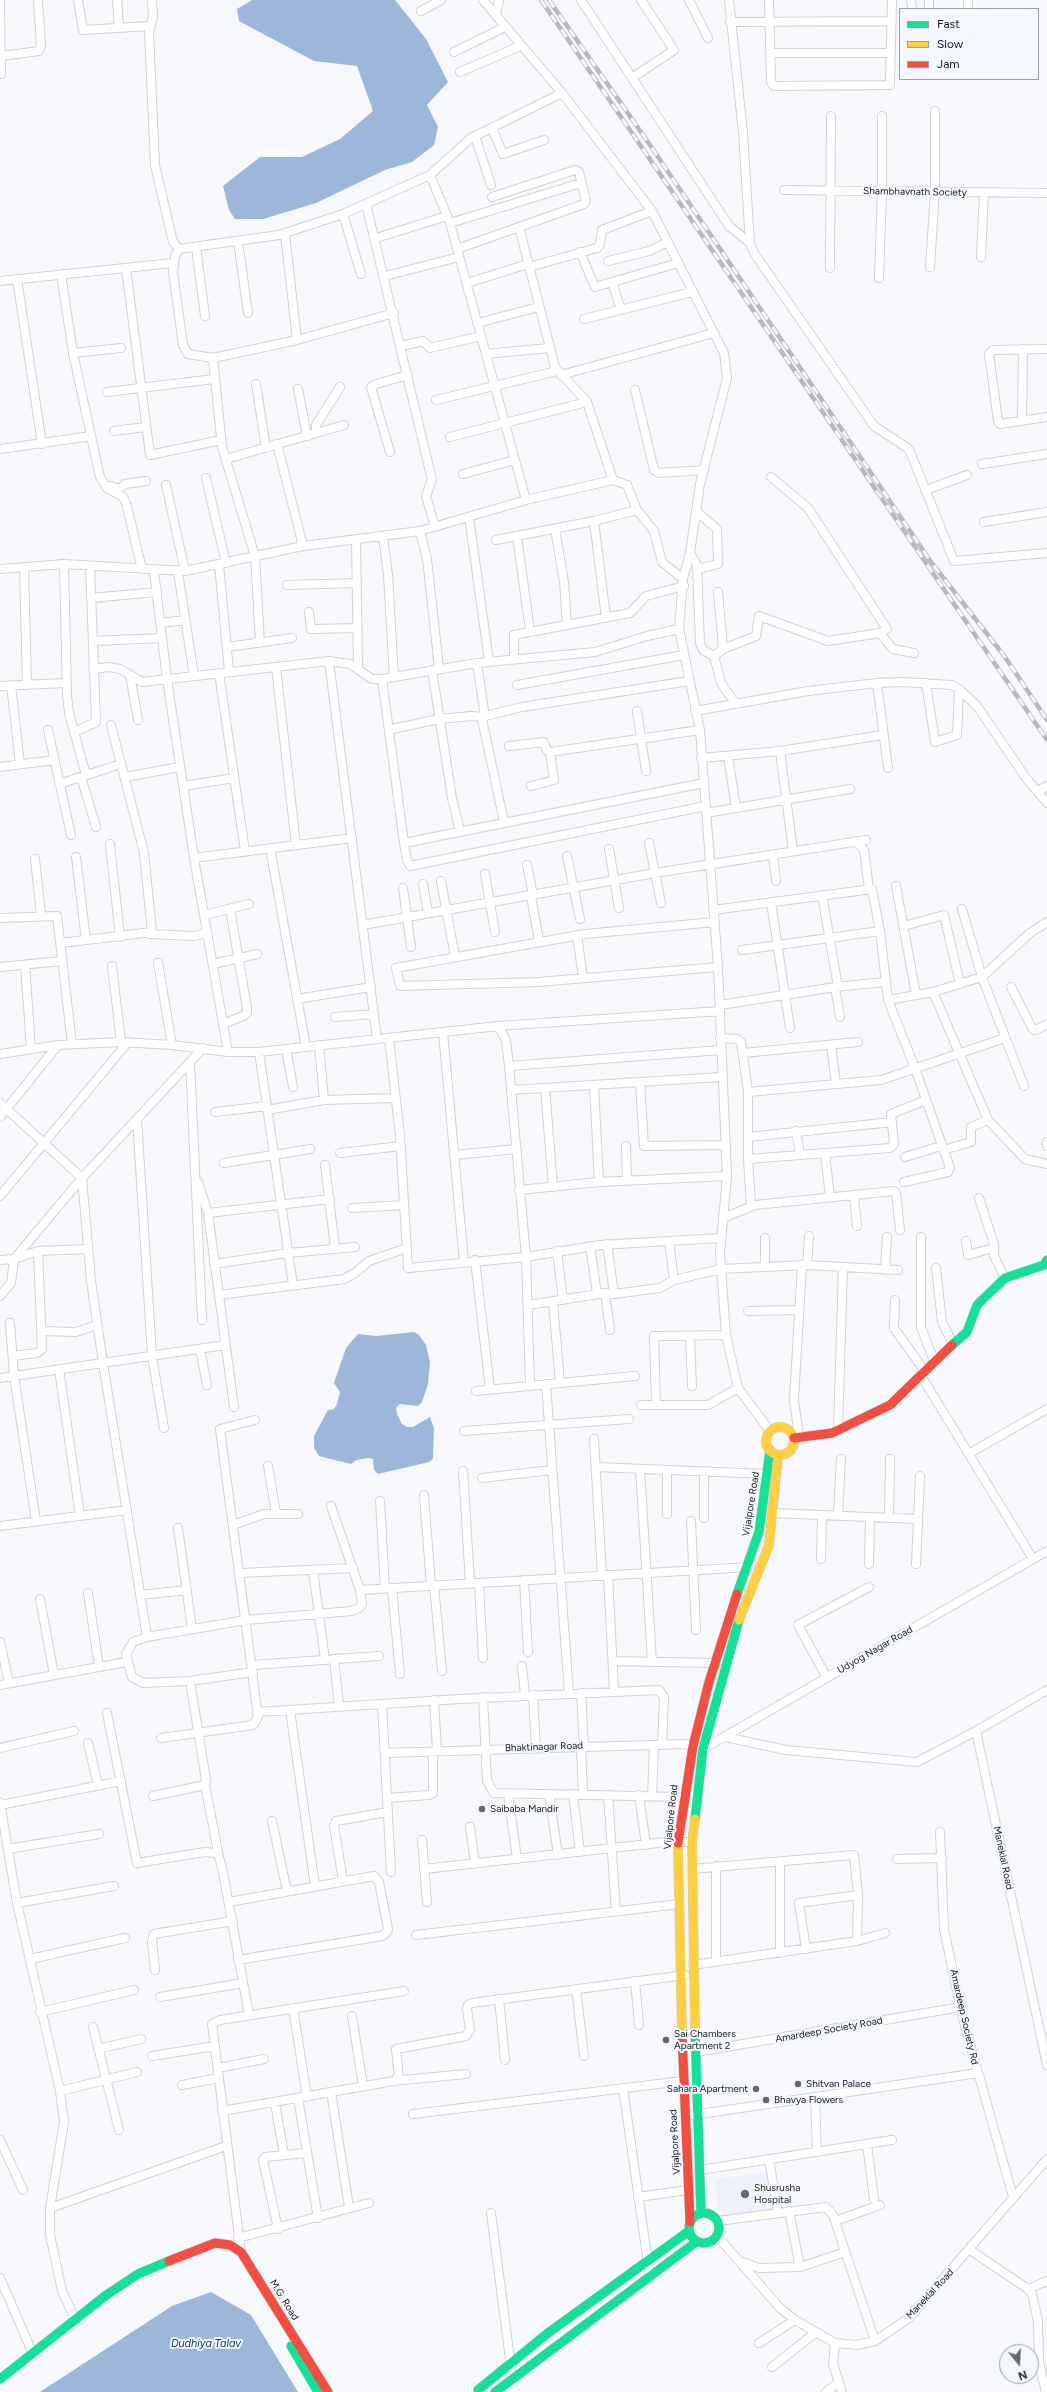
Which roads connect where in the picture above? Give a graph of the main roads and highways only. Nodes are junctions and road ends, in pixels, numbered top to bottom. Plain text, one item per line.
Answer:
1 (1047, 1260) edge
2 (796, 1437) junction
3 (774, 1452) junction
4 (701, 2213) junction
5 (690, 2222) junction
6 (689, 2232) junction
7 (696, 2242) junction
8 (205, 2246) junction
9 (0, 2379) edge
10 (477, 2391) edge
11 (318, 2392) edge
12 (328, 2392) edge
13 (496, 2392) edge

1 - 2 main road
2 - 3 main road
2 - 3 main road, Vijalpore Road
3 - 4 main road, Vijalpore Road
3 - 5 main road, Vijalpore Road
4 - 5 main road
4 - 7 main road
5 - 6 main road
6 - 7 main road
6 - 10 main road
7 - 13 main road
8 - 9 main road
8 - 11 main road
8 - 12 main road, M.G. Road

